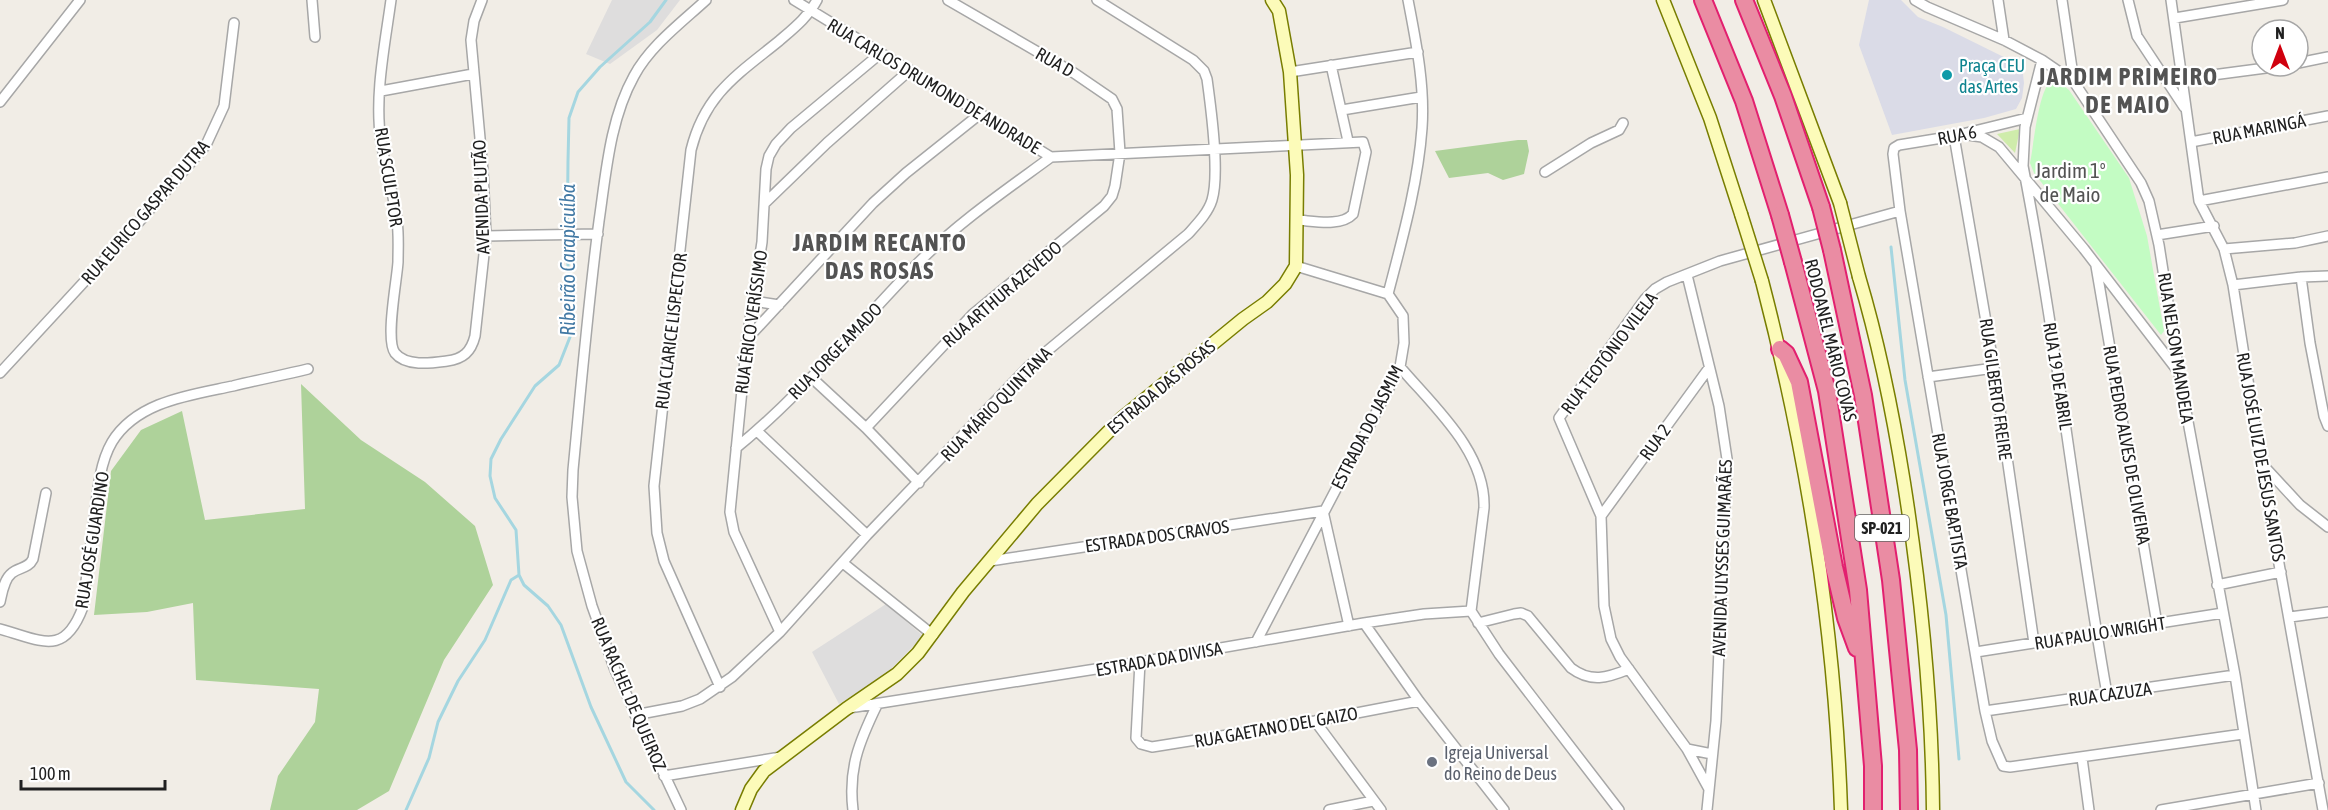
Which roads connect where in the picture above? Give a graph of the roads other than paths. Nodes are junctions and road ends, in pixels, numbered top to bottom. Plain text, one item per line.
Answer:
1 (80, 0) edge
2 (312, 0) edge
3 (391, 0) edge
4 (482, 0) edge
5 (706, 0) edge
6 (794, 0) edge
7 (817, 0) edge
8 (948, 0) edge
9 (1097, 0) edge
10 (1272, 0) edge
11 (1408, 0) edge
12 (1663, 0) edge
13 (1703, 0) edge
14 (1744, 0) edge
15 (1764, 0) edge
16 (1915, 0) edge
17 (1936, 0) edge
18 (1998, 0) edge
19 (2062, 0) edge
20 (2128, 0) edge
21 (2171, 0) edge
22 (2283, 0) edge
23 (2233, 4) edge
24 (811, 12) junction
25 (1938, 12) junction
26 (2175, 18) junction
27 (234, 23) dead end
28 (315, 38) dead end
29 (2004, 40) junction
30 (1418, 52) junction
31 (881, 53) junction
32 (2328, 57) edge
33 (2042, 60) junction
34 (2310, 61) edge
35 (1331, 65) junction
36 (910, 70) junction
37 (2250, 70) edge
38 (1290, 72) junction
39 (474, 74) junction
40 (2182, 79) junction
41 (2073, 82) junction
42 (381, 91) junction
43 (1421, 97) junction
44 (0, 102) edge
45 (2186, 109) junction
46 (1342, 110) junction
47 (980, 114) junction
48 (2328, 116) edge
49 (2027, 118) junction
50 (1623, 123) dead end
51 (1959, 136) junction
52 (1348, 141) junction
53 (2191, 142) junction
54 (1294, 145) junction
55 (1214, 148) junction
56 (1120, 153) junction
57 (1893, 154) joint
58 (1052, 157) junction
59 (1545, 172) dead end
60 (2328, 177) edge
61 (2025, 179) junction
62 (2199, 201) junction
63 (765, 203) junction
64 (1900, 211) junction
65 (1298, 220) junction
66 (2214, 225) junction
67 (598, 234) junction
68 (2157, 235) junction
69 (486, 236) junction
70 (2328, 236) edge
71 (2224, 249) junction
72 (1296, 266) junction
73 (2096, 266) junction
74 (1688, 274) junction
75 (2328, 276) edge
76 (2301, 277) junction
77 (2233, 285) junction
78 (1388, 294) junction
79 (753, 301) junction
80 (779, 304) junction
81 (747, 339) junction
82 (1780, 349) junction
83 (429, 363) joint
84 (1400, 367) junction
85 (1709, 368) junction
86 (1994, 368) junction
87 (308, 369) dead end
88 (0, 373) edge
89 (2179, 373) junction
90 (1928, 377) junction
91 (812, 378) junction
92 (2328, 426) edge
93 (866, 428) junction
94 (757, 431) junction
95 (736, 448) junction
96 (2261, 463) junction
97 (919, 483) junction
98 (46, 493) dead end
99 (1323, 511) junction
100 (1600, 516) junction
101 (2328, 527) edge
102 (867, 536) junction
103 (990, 561) junction
104 (843, 563) junction
105 (2281, 572) junction
106 (2217, 585) junction
107 (0, 602) edge
108 (1472, 611) junction
109 (2328, 612) edge
110 (2223, 613) junction
111 (2290, 617) junction
112 (1364, 623) junction
113 (1478, 623) junction
114 (2157, 624) junction
115 (1349, 626) junction
116 (0, 629) edge
117 (780, 632) junction
118 (2096, 634) junction
119 (933, 635) junction
120 (1256, 642) junction
121 (2034, 643) junction
122 (1976, 652) junction
123 (1140, 662) junction
124 (1865, 668) junction
125 (1629, 669) junction
126 (2235, 675) junction
127 (720, 687) junction
128 (2107, 694) junction
129 (1419, 700) junction
130 (877, 705) junction
131 (846, 709) junction
132 (1985, 711) junction
133 (635, 715) junction
134 (1315, 721) junction
135 (2243, 734) junction
136 (1687, 749) junction
137 (1712, 754) junction
138 (781, 757) junction
139 (2082, 758) junction
140 (664, 776) junction
141 (2319, 783) junction
142 (1709, 789) junction
143 (2253, 795) junction
144 (1373, 801) junction
145 (681, 810) edge
146 (742, 810) edge
147 (853, 810) edge
148 (1329, 810) edge
149 (1381, 810) edge
150 (1504, 810) edge
151 (1619, 810) edge
152 (1707, 810) edge
153 (1841, 810) edge
154 (1874, 810) edge
155 (1909, 810) edge
156 (1933, 810) edge
157 (2089, 810) edge
158 (2161, 810) edge
159 (2256, 810) edge
160 (2323, 810) edge

1 - 44 street
2 - 28 street
3 - 42 street, RUA SCULPTOR
4 - 39 street, AVENIDA PLUTÃO
5 - 67 street, RUA RACHEL DE QUEIROZ
6 - 24 street, RUA CARLOS DRUMOND DE ANDRADE
7 - 24 street
8 - 56 street, RUA D
9 - 55 street, RUA MÁRIO QUINTANA
10 - 38 main road
11 - 30 street
12 - 82 main road, bridge
13 - 124 highway, RODOANEL MÁRIO COVAS / SP-021, bridge
14 - 155 highway, RODOANEL MÁRIO COVAS / SP-021, bridge
15 - 156 main road, bridge
16 - 25 street, RUA NELSON MANDELA
17 - 25 street
18 - 29 street
19 - 41 street
20 - 45 street
21 - 26 street, RUA JOSÉ LUIZ DE JESUS SANTOS
22 - 23 street
23 - 26 street
24 - 31 street, RUA CARLOS DRUMOND DE ANDRADE
24 - 127 street, RUA CLARICE LISPECTOR
25 - 29 street, RUA NELSON MANDELA
26 - 40 street, RUA JOSÉ LUIZ DE JESUS SANTOS
27 - 88 street, RUA EURICO GASPAR DUTRA
29 - 33 street, RUA NELSON MANDELA
30 - 35 street
30 - 43 street
31 - 36 street, RUA CARLOS DRUMOND DE ANDRADE
31 - 63 street, RUA ÉRICO VERÍSSIMO
32 - 34 street
33 - 41 street, RUA NELSON MANDELA
33 - 49 street, RUA 19 DE ABRIL
35 - 38 street
35 - 46 street
36 - 47 street, RUA CARLOS DRUMOND DE ANDRADE
36 - 63 street
37 - 40 street
38 - 54 main road
39 - 42 street
39 - 69 street, AVENIDA PLUTÃO
40 - 45 street, RUA JOSÉ LUIZ DE JESUS SANTOS
41 - 68 street, RUA NELSON MANDELA
42 - 83 street, RUA SCULPTOR
43 - 46 street
43 - 78 street
45 - 53 street, RUA JOSÉ LUIZ DE JESUS SANTOS
46 - 52 street
47 - 58 street, RUA CARLOS DRUMOND DE ANDRADE
47 - 80 street
48 - 53 street, RUA MARINGÁ
49 - 51 street, RUA 6
49 - 61 street, RUA 19 DE ABRIL
50 - 59 street
51 - 57 street, RUA 6
51 - 61 street
51 - 86 street, RUA GILBERTO FREIRE
52 - 54 street, RUA CARLOS DRUMOND DE ANDRADE
52 - 65 street
53 - 62 street, RUA JOSÉ LUIZ DE JESUS SANTOS
54 - 55 street, RUA CARLOS DRUMOND DE ANDRADE
54 - 65 main road
55 - 56 street, RUA CARLOS DRUMOND DE ANDRADE
55 - 97 street, RUA MÁRIO QUINTANA
56 - 58 street, RUA CARLOS DRUMOND DE ANDRADE
56 - 93 street, RUA ARTHUR AZEVEDO
57 - 64 street, RUA JORGE BAPTISTA
58 - 91 street, RUA JORGE AMADO
60 - 62 street
61 - 73 street
61 - 118 street, RUA 19 DE ABRIL
62 - 66 street, RUA JOSÉ LUIZ DE JESUS SANTOS
63 - 79 street, RUA ÉRICO VERÍSSIMO
64 - 74 street, RUA TEOTÔNIO VILELA
64 - 90 street, RUA JORGE BAPTISTA
65 - 72 main road
66 - 68 street
66 - 71 street, RUA JOSÉ LUIZ DE JESUS SANTOS
67 - 69 street
67 - 133 street, RUA RACHEL DE QUEIROZ
68 - 89 street, RUA NELSON MANDELA
69 - 83 street, AVENIDA PLUTÃO
70 - 71 street
71 - 77 street, RUA JOSÉ LUIZ DE JESUS SANTOS
72 - 78 street
72 - 103 main road, ESTRADA DAS ROSAS
73 - 89 street
73 - 114 street, RUA PEDRO ALVES DE OLIVEIRA
74 - 85 street, AVENIDA ULYSSES GUIMARÃES
74 - 100 street, RUA TEOTÔNIO VILELA
75 - 76 street
76 - 77 street
76 - 92 street
77 - 96 street, RUA JOSÉ LUIZ DE JESUS SANTOS
78 - 84 street, ESTRADA DO JASMIM
79 - 80 street
79 - 81 street, RUA ÉRICO VERÍSSIMO
80 - 81 street
81 - 95 street, RUA ÉRICO VERÍSSIMO
82 - 124 highway
82 - 153 main road
84 - 99 street, ESTRADA DO JASMIM
84 - 108 street
85 - 100 street, RUA 2
85 - 137 street, AVENIDA ULYSSES GUIMARÃES
86 - 90 street
86 - 121 street, RUA GILBERTO FREIRE
87 - 116 street, RUA JOSÉ GUARDINO
89 - 106 street, RUA NELSON MANDELA
90 - 122 street, RUA JORGE BAPTISTA
91 - 93 street
91 - 94 street, RUA JORGE AMADO
93 - 97 street
94 - 95 street, RUA JORGE AMADO
94 - 102 street
95 - 117 street, RUA ÉRICO VERÍSSIMO
96 - 101 street
96 - 105 street, RUA JOSÉ LUIZ DE JESUS SANTOS
97 - 102 street, RUA MÁRIO QUINTANA
98 - 107 street
99 - 103 street, ESTRADA DOS CRAVOS
99 - 115 street
99 - 120 street, ESTRADA DO JASMIM
100 - 125 street, RUA TEOTÔNIO VILELA
102 - 104 street, RUA MÁRIO QUINTANA
103 - 119 main road, ESTRADA DAS ROSAS
104 - 117 street, RUA MÁRIO QUINTANA
104 - 119 street
105 - 106 street
105 - 111 street, RUA JOSÉ LUIZ DE JESUS SANTOS
106 - 110 street, RUA NELSON MANDELA
108 - 112 street, ESTRADA DA DIVISA
108 - 113 street
109 - 111 street
110 - 114 street, RUA PAULO WRIGHT
110 - 126 street, RUA NELSON MANDELA
111 - 141 street, RUA JOSÉ LUIZ DE JESUS SANTOS
112 - 115 street, ESTRADA DA DIVISA
112 - 129 street
113 - 125 street
113 - 151 street
114 - 118 street, RUA PAULO WRIGHT
115 - 120 street, ESTRADA DA DIVISA
117 - 127 street, RUA MÁRIO QUINTANA
118 - 121 street, RUA PAULO WRIGHT
118 - 128 street, RUA 19 DE ABRIL
119 - 131 main road, ESTRADA DAS ROSAS
120 - 123 street, ESTRADA DA DIVISA
121 - 122 street, RUA PAULO WRIGHT
122 - 132 street, RUA JORGE BAPTISTA
123 - 130 street, ESTRADA DA DIVISA
123 - 134 street, RUA GAETANO DEL GAIZO
124 - 154 highway, RODOANEL MÁRIO COVAS / SP-021
125 - 136 street, RUA TEOTÔNIO VILELA
126 - 128 street, RUA CAZUZA
126 - 135 street, RUA NELSON MANDELA
127 - 133 street, RUA MÁRIO QUINTANA
128 - 132 street, RUA CAZUZA
129 - 134 street, RUA GAETANO DEL GAIZO
129 - 150 street
130 - 131 street, ESTRADA DA DIVISA
130 - 147 street
131 - 138 main road, ESTRADA DAS ROSAS
132 - 139 street, RUA JORGE BAPTISTA
133 - 140 street, RUA RACHEL DE QUEIROZ
134 - 144 street
135 - 139 street
135 - 143 street, RUA NELSON MANDELA
136 - 137 street
136 - 142 street, RUA TEOTÔNIO VILELA
137 - 142 street, AVENIDA ULYSSES GUIMARÃES
138 - 140 street
138 - 146 main road, ESTRADA DAS ROSAS
139 - 157 street
140 - 145 street, RUA RACHEL DE QUEIROZ
141 - 143 street
141 - 160 street, RUA JOSÉ LUIZ DE JESUS SANTOS
142 - 152 street, AVENIDA ULYSSES GUIMARÃES
143 - 158 street
143 - 159 street, RUA NELSON MANDELA
144 - 148 street
144 - 149 street

